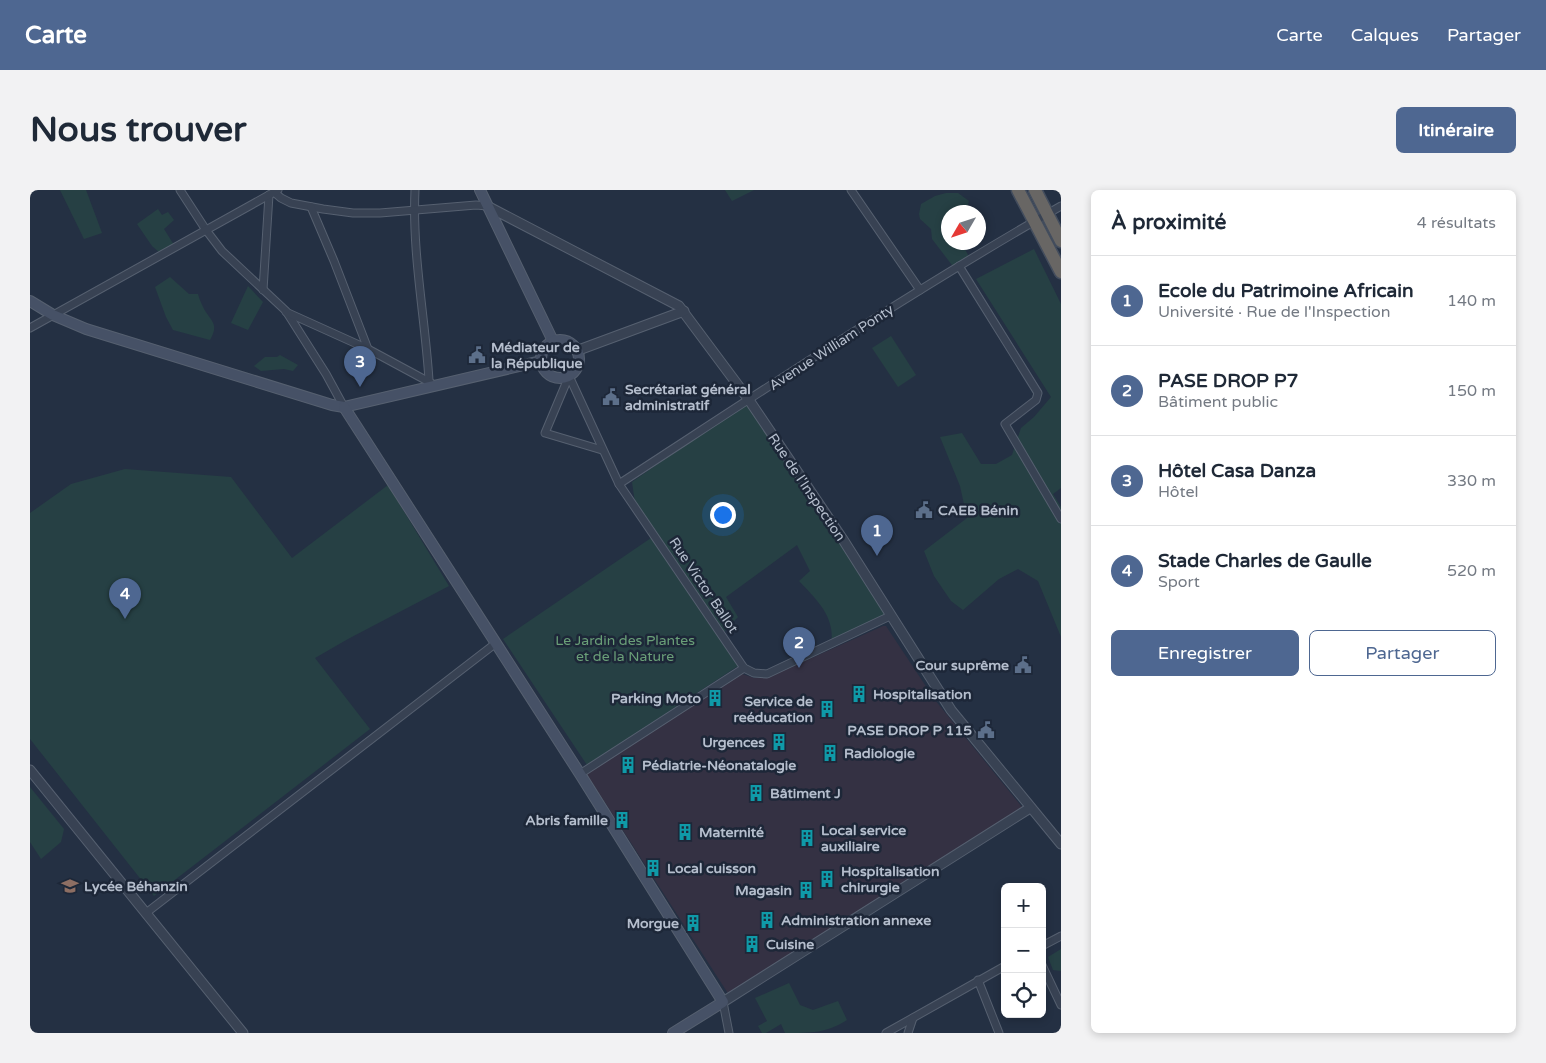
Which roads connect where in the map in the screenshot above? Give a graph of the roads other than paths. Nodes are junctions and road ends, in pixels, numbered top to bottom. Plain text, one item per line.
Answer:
1 (180, 190) edge
2 (415, 190) edge
3 (480, 190) edge
4 (851, 190) edge
5 (1018, 190) edge
6 (1035, 190) edge
7 (273, 192) edge
8 (487, 206) junction
9 (1061, 206) edge
10 (311, 207) junction
11 (414, 209) junction
12 (1047, 214) junction
13 (1036, 222) junction
14 (206, 230) junction
15 (1061, 241) edge
16 (959, 266) junction
17 (1061, 272) edge
18 (263, 290) junction
19 (920, 290) junction
20 (30, 301) edge
21 (684, 311) junction
22 (286, 312) junction
23 (53, 315) junction
24 (30, 328) edge
25 (553, 341) junction
26 (368, 350) junction
27 (576, 351) junction
28 (541, 361) junction
29 (569, 376) junction
30 (432, 383) junction
31 (749, 400) junction
32 (344, 407) junction
33 (602, 450) junction
34 (619, 484) junction
35 (1061, 519) edge
36 (890, 616) junction
37 (496, 643) junction
38 (744, 668) junction
39 (30, 770) edge
40 (580, 774) junction
41 (1030, 808) junction
42 (1061, 844) edge
43 (146, 914) junction
44 (1061, 936) edge
45 (1046, 944) edge
46 (1001, 968) edge
47 (1046, 973) edge
48 (978, 980) junction
49 (723, 1002) junction
50 (1061, 1005) edge
51 (913, 1018) junction
52 (243, 1033) edge
53 (673, 1033) edge
54 (728, 1033) edge
55 (886, 1033) edge
56 (908, 1033) edge
57 (999, 1033) edge

1 - 14 street
2 - 11 street
3 - 8 main road
4 - 19 street
5 - 13 highway
6 - 12 highway
7 - 10 street
7 - 14 street
7 - 18 street
8 - 11 street
8 - 21 street, Rue de l'Inspection
8 - 25 main road
9 - 12 street, Avenue William Ponty
10 - 11 street
10 - 26 street
11 - 30 street
12 - 13 street, Avenue William Ponty
12 - 15 highway
13 - 16 street, Avenue William Ponty
13 - 17 highway
14 - 18 street
14 - 23 street
16 - 19 street, Avenue William Ponty
16 - 35 street
18 - 22 street
19 - 31 street, Avenue William Ponty
20 - 23 main road
21 - 27 street
21 - 31 street, Rue de l'Inspection
22 - 26 street
22 - 32 street
23 - 24 street
23 - 32 main road
25 - 27 main road
25 - 28 main road
26 - 30 street
27 - 29 main road
28 - 29 main road
28 - 30 main road
29 - 33 street, Rue Victor Ballot
29 - 33 street
30 - 32 main road
31 - 34 street, Avenue William Ponty
31 - 36 street, Rue de l'Inspection
32 - 37 main road
33 - 34 street, Rue Victor Ballot
34 - 38 street, Rue Victor Ballot
36 - 38 street
36 - 41 street, Rue de l'Inspection
37 - 40 main road
37 - 43 street
38 - 40 street
39 - 43 street
40 - 49 main road
41 - 42 street, Rue de l'Inspection
41 - 49 street
43 - 52 street
44 - 45 street
46 - 48 street
47 - 50 street
48 - 51 street
48 - 57 street
49 - 53 main road
49 - 54 street
51 - 55 street
51 - 56 street

